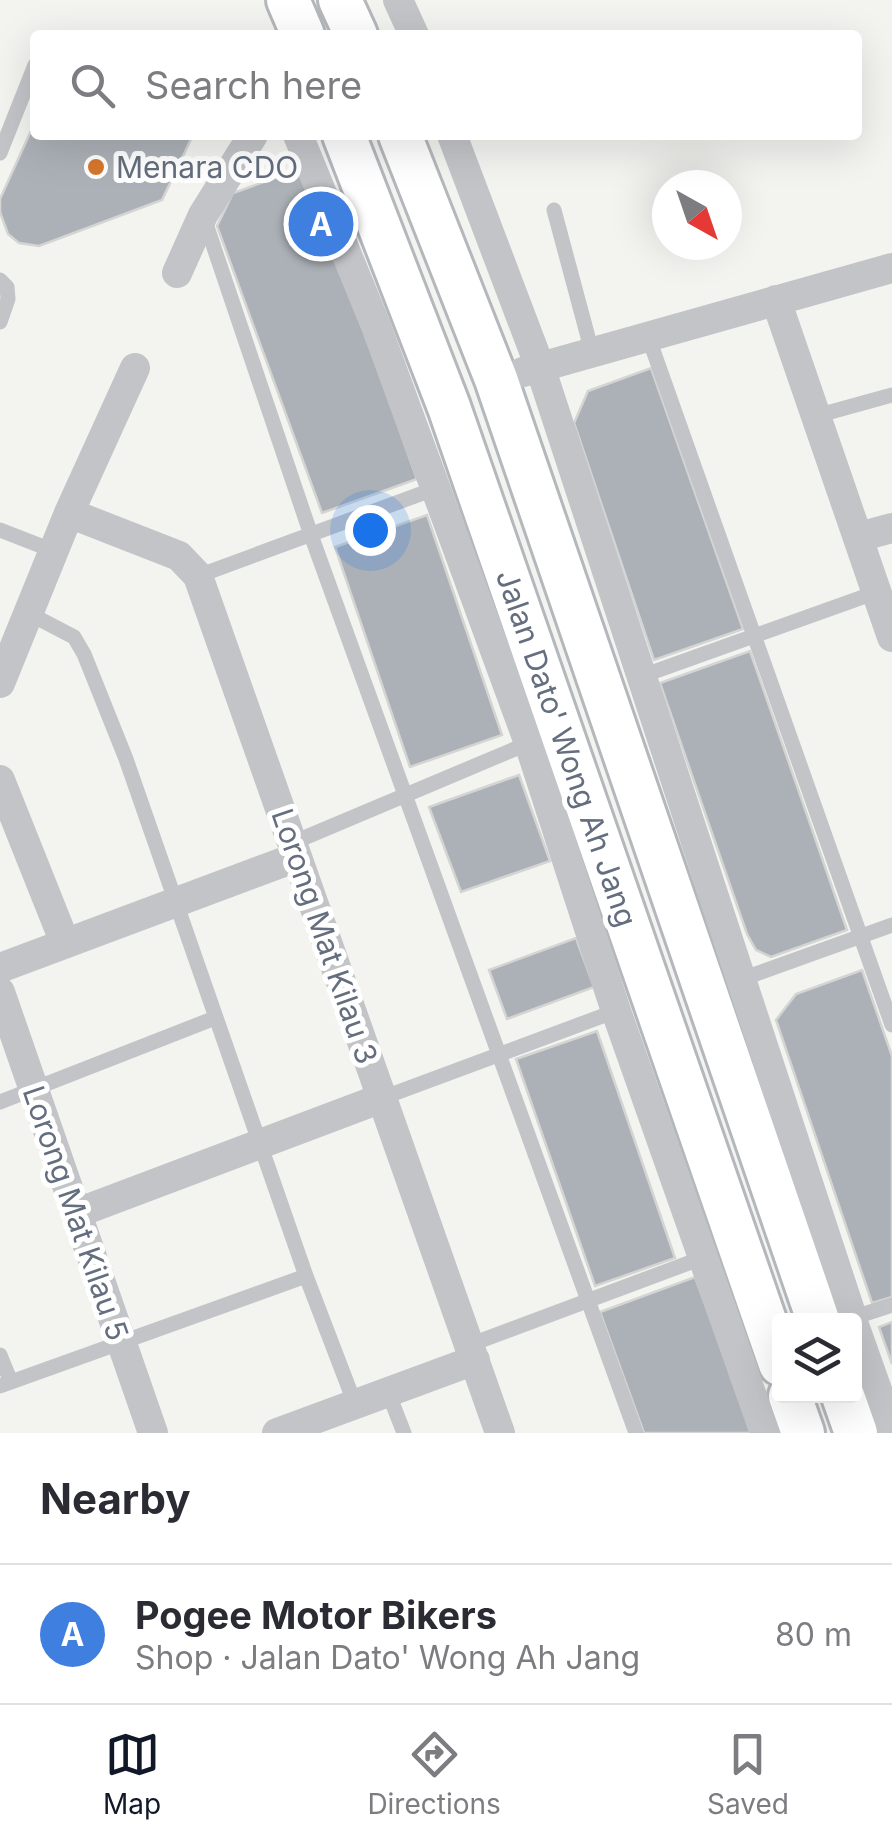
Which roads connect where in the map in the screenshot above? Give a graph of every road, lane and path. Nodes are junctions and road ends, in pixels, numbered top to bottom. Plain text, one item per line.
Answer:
1 (288, 0) edge
2 (340, 0) edge
3 (398, 0) edge
4 (301, 30) edge
5 (354, 30) edge
6 (412, 30) edge
7 (30, 77) edge
8 (250, 140) edge
9 (301, 140) edge
10 (345, 140) edge
11 (402, 140) edge
12 (454, 140) edge
13 (0, 153) edge
14 (554, 210) dead end
15 (203, 214) junction
16 (892, 268) edge
17 (177, 272) dead end
18 (0, 280) edge
19 (776, 300) junction
20 (394, 320) junction
21 (0, 322) edge
22 (648, 336) junction
23 (592, 352) junction
24 (540, 367) junction
25 (135, 368) dead end
26 (496, 379) junction
27 (892, 395) edge
28 (816, 416) junction
29 (434, 490) junction
30 (69, 512) junction
31 (892, 528) edge
32 (0, 530) edge
33 (310, 535) junction
34 (859, 537) junction
35 (54, 550) junction
36 (198, 576) junction
37 (877, 592) junction
38 (28, 613) junction
39 (754, 636) junction
40 (892, 637) edge
41 (642, 676) junction
42 (0, 682) edge
43 (545, 734) junction
44 (0, 780) edge
45 (405, 795) junction
46 (295, 850) junction
47 (177, 902) junction
48 (892, 925) edge
49 (860, 936) junction
50 (66, 943) junction
51 (0, 968) edge
52 (742, 979) junction
53 (0, 992) edge
54 (616, 1010) junction
55 (215, 1018) junction
56 (892, 1025) edge
57 (498, 1053) junction
58 (33, 1089) junction
59 (382, 1098) junction
60 (0, 1102) edge
61 (262, 1144) junction
62 (77, 1213) junction
63 (702, 1258) junction
64 (306, 1276) junction
65 (586, 1300) junction
66 (892, 1305) edge
67 (841, 1313) edge
68 (842, 1313) edge
69 (862, 1315) edge
70 (122, 1343) junction
71 (772, 1343) edge
72 (472, 1352) junction
73 (0, 1355) edge
74 (862, 1363) edge
75 (6, 1384) edge
76 (388, 1392) junction
77 (792, 1403) edge
78 (846, 1403) edge
79 (355, 1404) junction
80 (892, 1432) edge
81 (153, 1433) edge
82 (276, 1433) edge
83 (404, 1433) edge
84 (500, 1433) edge
85 (636, 1433) edge
86 (764, 1433) edge
87 (803, 1433) edge
88 (856, 1433) edge

1 - 4 main road
2 - 5 main road
3 - 6 street
7 - 13 lane
8 - 15 street
9 - 20 street
10 - 20 main road, Jalan Dato' Wong Ah Jang
11 - 26 main road, Jalan Dato' Wong Ah Jang
12 - 24 street
14 - 23 lane
15 - 17 street
15 - 33 lane
16 - 19 street
18 - 21 lane
19 - 22 street
19 - 28 street
20 - 29 street
20 - 43 main road, Jalan Dato' Wong Ah Jang
22 - 23 street
22 - 39 lane
23 - 24 street
24 - 26 street
24 - 41 street
25 - 30 street
26 - 67 main road, Jalan Dato' Wong Ah Jang
27 - 28 lane
28 - 34 street
29 - 33 lane
29 - 43 street
30 - 35 street
30 - 36 street
31 - 34 street
32 - 35 lane
33 - 36 lane
33 - 45 lane
34 - 37 street
35 - 38 street
36 - 46 street, Lorong Mat Kilau 3
37 - 39 lane
37 - 40 street
38 - 42 street
38 - 47 lane
39 - 41 lane
39 - 49 lane
41 - 52 street
43 - 45 lane
43 - 54 street
43 - 71 main road, Jalan Dato' Wong Ah Jang
44 - 50 street
45 - 46 lane
45 - 57 lane
46 - 47 street
46 - 59 street, Lorong Mat Kilau 3
47 - 50 street
47 - 55 lane
48 - 49 lane
49 - 52 lane
49 - 56 lane
50 - 51 street
52 - 68 street
53 - 58 street, Lorong Mat Kilau 5
54 - 57 lane
54 - 63 street
55 - 58 lane
55 - 61 lane
57 - 59 lane
57 - 65 lane
58 - 60 lane
58 - 62 street, Lorong Mat Kilau 5
59 - 61 street
59 - 72 street, Lorong Mat Kilau 3
61 - 62 street
61 - 64 lane
62 - 70 street, Lorong Mat Kilau 5
63 - 65 lane
63 - 86 street
64 - 70 lane
64 - 79 lane
65 - 72 lane
65 - 85 lane
66 - 69 lane
70 - 75 lane
70 - 81 street, Lorong Mat Kilau 5
72 - 76 street
72 - 84 street, Lorong Mat Kilau 3
73 - 75 lane
74 - 80 street
76 - 79 street
76 - 83 lane
77 - 87 main road
78 - 88 main road
79 - 82 street

